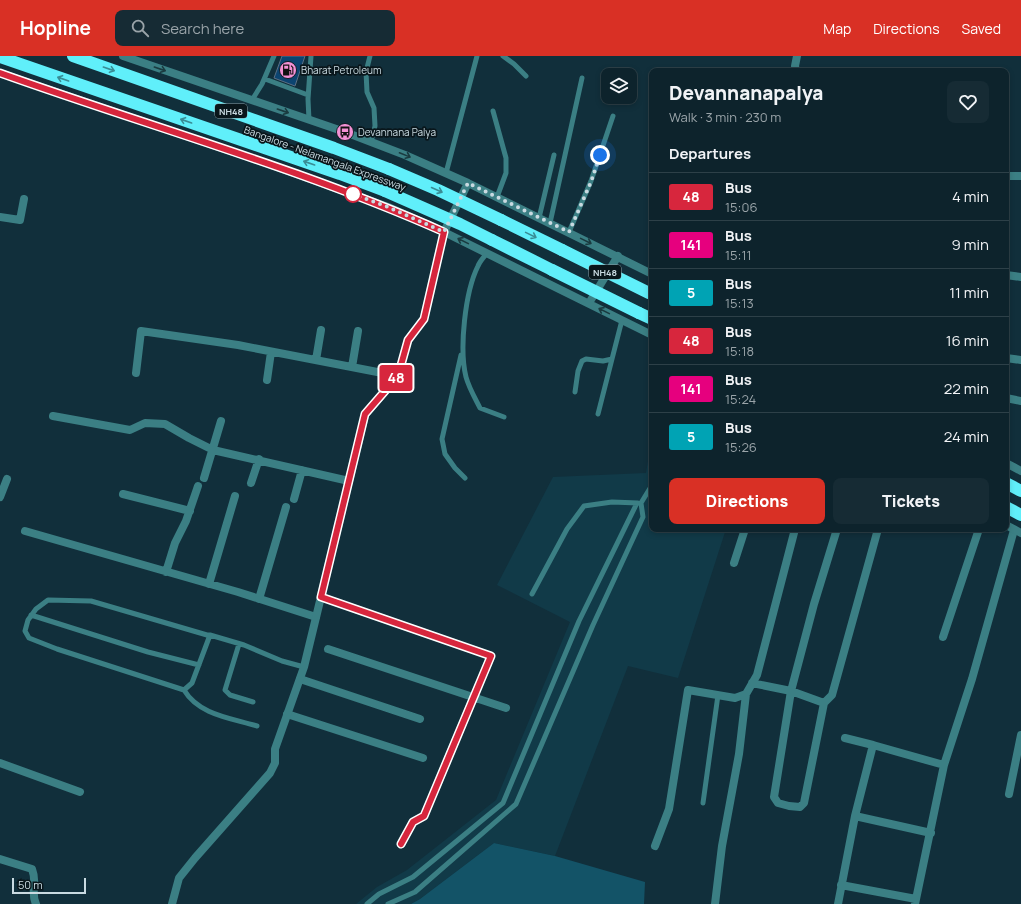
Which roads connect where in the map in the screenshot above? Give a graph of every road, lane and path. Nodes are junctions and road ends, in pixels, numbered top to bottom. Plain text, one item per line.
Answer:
1 (72, 56) edge
2 (123, 56) edge
3 (274, 56) edge
4 (311, 56) edge
5 (370, 56) edge
6 (477, 56) edge
7 (503, 56) edge
8 (797, 56) edge
9 (0, 57) edge
10 (795, 68) edge
11 (0, 73) edge
12 (526, 76) dead end
13 (582, 78) dead end
14 (265, 79) junction
15 (308, 95) junction
16 (252, 100) junction
17 (494, 111) dead end
18 (613, 116) dead end
19 (309, 120) junction
20 (371, 142) junction
21 (554, 155) dead end
22 (446, 173) junction
23 (1009, 176) edge
24 (1021, 176) edge
25 (468, 183) junction
26 (497, 197) junction
27 (24, 199) dead end
28 (0, 217) edge
29 (539, 218) junction
30 (550, 223) junction
31 (444, 232) junction
32 (569, 232) junction
33 (487, 253) junction
34 (618, 256) junction
35 (649, 272) edge
36 (1009, 275) edge
37 (1021, 277) edge
38 (649, 294) edge
39 (589, 303) junction
40 (649, 318) edge
41 (622, 320) junction
42 (321, 330) dead end
43 (358, 331) dead end
44 (649, 334) edge
45 (271, 352) junction
46 (462, 352) junction
47 (1009, 358) edge
48 (612, 359) junction
49 (316, 360) junction
50 (1021, 360) edge
51 (352, 367) junction
52 (136, 373) dead end
53 (398, 376) junction
54 (267, 380) dead end
55 (575, 392) dead end
56 (1009, 399) edge
57 (1021, 401) edge
58 (598, 414) dead end
59 (53, 416) dead end
60 (504, 417) dead end
61 (221, 421) dead end
62 (213, 450) junction
63 (259, 460) junction
64 (1009, 464) edge
65 (302, 470) junction
66 (1021, 471) edge
67 (204, 478) dead end
68 (465, 478) dead end
69 (7, 479) dead end
70 (349, 481) junction
71 (251, 483) dead end
72 (1009, 485) edge
73 (198, 486) dead end
74 (649, 489) edge
75 (1021, 491) edge
76 (123, 494) dead end
77 (236, 496) dead end
78 (0, 497) edge
79 (294, 499) dead end
80 (639, 503) junction
81 (286, 507) dead end
82 (1009, 509) edge
83 (190, 511) junction
84 (1021, 515) edge
85 (1009, 527) edge
86 (25, 531) dead end
87 (744, 532) edge
88 (794, 532) edge
89 (836, 532) edge
90 (877, 532) edge
91 (978, 532) edge
92 (1018, 532) edge
93 (734, 564) dead end
94 (166, 572) junction
95 (208, 584) junction
96 (532, 594) dead end
97 (321, 597) junction
98 (259, 599) junction
99 (31, 615) junction
100 (316, 617) junction
101 (210, 635) junction
102 (943, 637) dead end
103 (239, 644) junction
104 (328, 649) dead end
105 (199, 665) junction
106 (304, 667) junction
107 (300, 679) junction
108 (752, 683) junction
109 (184, 690) junction
110 (791, 691) junction
111 (746, 694) junction
112 (718, 695) junction
113 (473, 696) junction
114 (253, 702) dead end
115 (824, 703) junction
116 (506, 708) dead end
117 (287, 714) junction
118 (420, 719) dead end
119 (257, 726) dead end
120 (1021, 735) edge
121 (845, 738) dead end
122 (873, 745) junction
123 (423, 758) dead end
124 (0, 763) edge
125 (944, 765) junction
126 (80, 792) dead end
127 (1009, 794) dead end
128 (703, 803) dead end
129 (855, 816) junction
130 (931, 833) junction
131 (401, 844) dead end
132 (655, 846) dead end
133 (0, 859) edge
134 (841, 885) junction
135 (915, 902) edge
136 (36, 904) edge
137 (172, 904) edge
138 (366, 904) edge
139 (388, 904) edge
140 (715, 904) edge
141 (838, 904) edge

1 -> 38 highway, Bangalore - Nelamangala Expressway / NH48, bridge
2 -> 16 street
3 - 14 lane
4 - 15 lane
5 - 20 lane
6 - 22 lane
7 - 12 lane
8 - 10 street
40 -> 9 highway, Bangalore - Nelamangala Expressway / NH48, bridge
11 - 31 street
13 - 30 lane
14 - 15 lane
14 - 16 lane
15 - 19 lane
16 -> 19 street
17 - 26 lane
18 - 32 lane
19 - 20 street
20 -> 22 street
21 - 29 lane
22 - 25 street
23 - 24 street
25 - 26 street
25 - 31 street
26 - 29 street
27 - 28 street
29 - 30 street
30 - 32 street
33 -> 31 street
31 - 53 street
32 -> 34 street
33 - 39 street
33 - 46 lane
34 - 35 street
34 - 39 street
36 - 37 street
41 -> 39 street
41 - 44 street
41 - 48 lane
42 - 49 street
43 - 51 street
45 - 49 street
45 - 52 street
45 - 54 street
46 - 60 lane
46 - 68 lane
47 - 50 street
48 - 55 lane
48 - 58 lane
49 - 51 street
51 - 53 street
53 - 70 street
56 - 57 street
59 - 62 street
61 - 62 street
62 - 63 street
62 - 67 street
63 - 65 street
63 - 71 street
64 - 66 street
65 - 70 street
65 - 79 street
69 - 78 street
70 - 97 street
72 - 75 highway
73 - 83 street
74 - 80 lane
76 - 83 street
77 - 95 street
80 - 96 lane
80 - 138 lane
80 - 139 lane
81 - 98 street
82 - 84 highway
83 - 94 street
85 - 92 street
86 - 94 street
87 - 93 street
88 - 108 street
89 - 110 street
90 - 115 street
91 - 102 street
92 - 125 street
94 - 95 street
95 - 98 street
97 - 100 street
97 - 113 street
98 - 100 street
99 - 101 lane
99 - 105 lane
99 - 109 lane
100 - 106 street
101 - 103 lane
101 - 105 lane
103 - 106 lane
103 - 114 lane
104 - 113 street
105 - 109 lane
106 - 107 street
107 - 117 street
107 - 118 street
108 - 110 street
108 - 111 street
109 - 119 lane
110 - 115 street
110 - 115 street
111 - 112 street
111 - 140 street
112 - 128 lane
112 - 132 street
113 - 116 street
113 - 131 street
117 - 123 street
117 - 137 street
120 - 127 street
121 - 122 street
122 - 125 street
122 - 129 street
124 - 126 street
125 - 130 street
129 - 130 street
129 - 134 street
130 - 135 street
133 - 136 street
134 - 135 street
134 - 141 street

